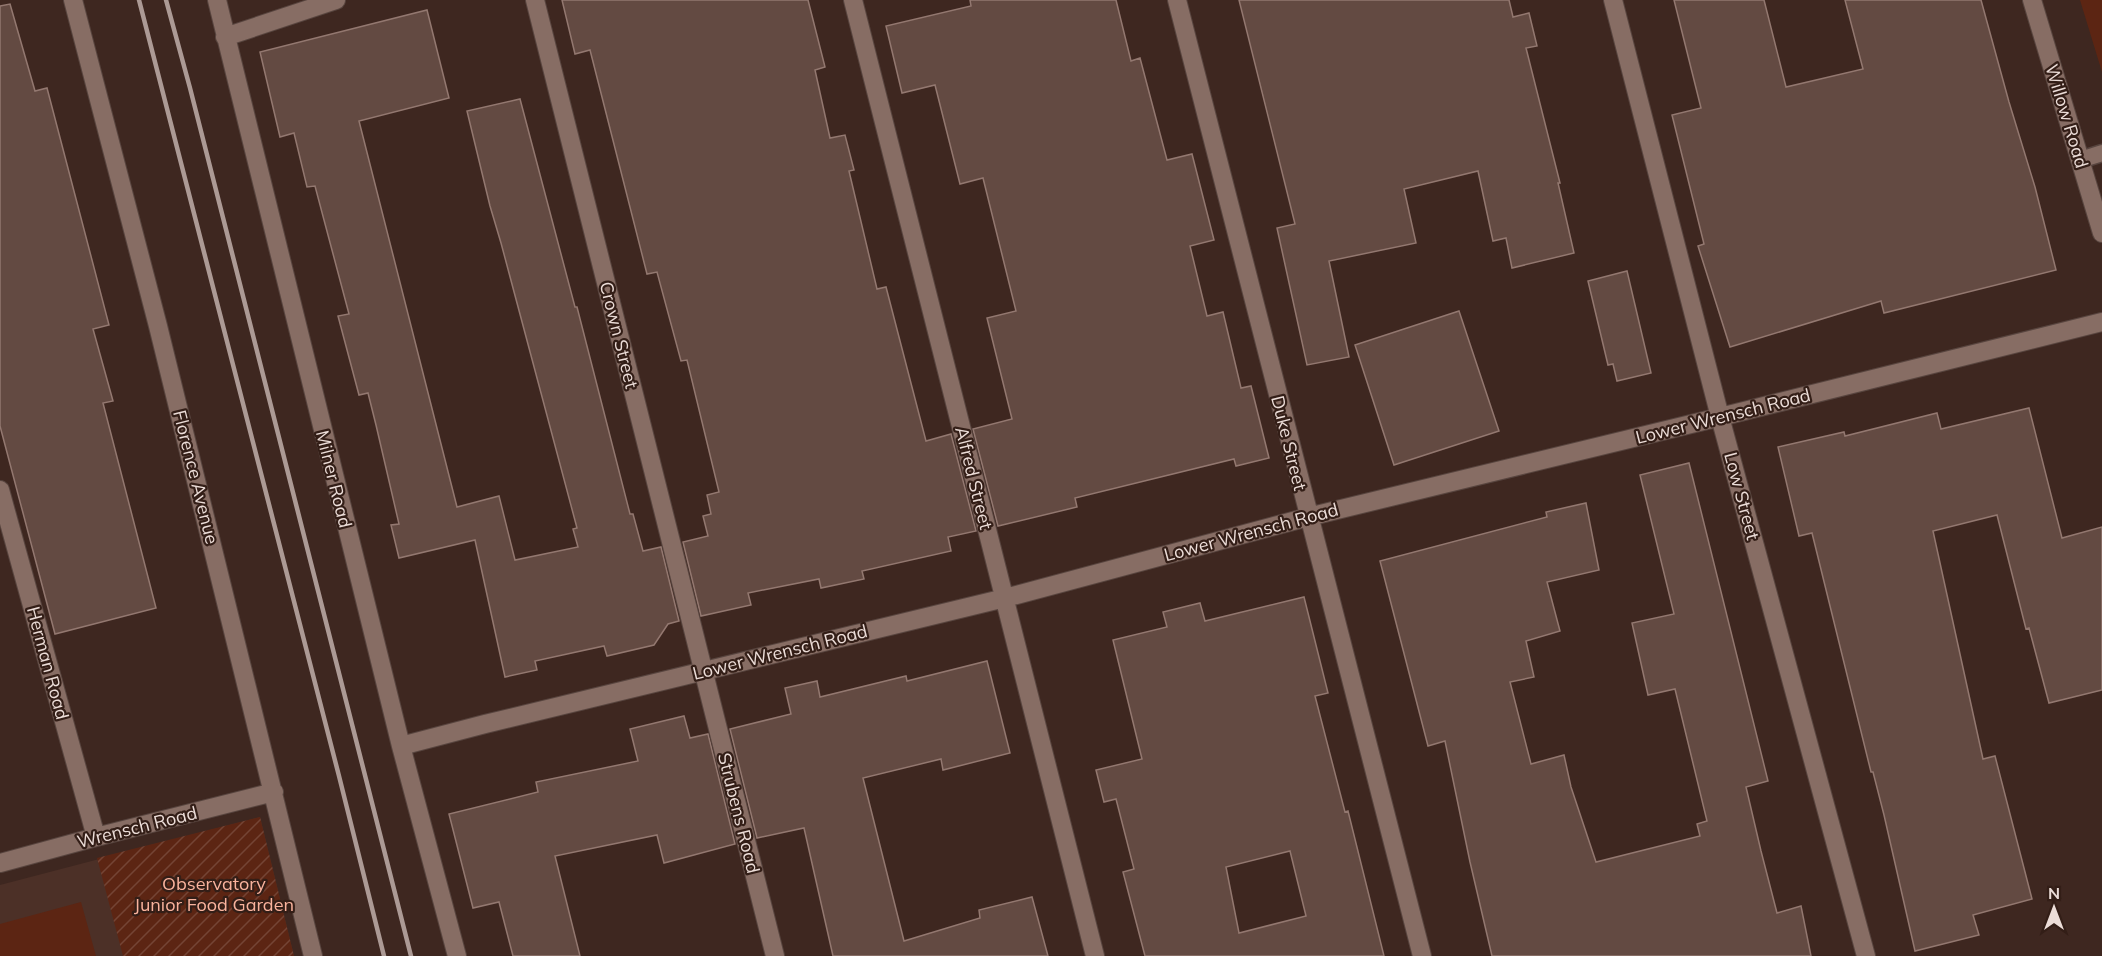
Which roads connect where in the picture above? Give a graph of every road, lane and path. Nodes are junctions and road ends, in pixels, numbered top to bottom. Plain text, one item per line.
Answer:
1 (73, 0) edge
2 (216, 0) edge
3 (336, 0) edge
4 (535, 0) edge
5 (853, 0) edge
6 (1177, 0) edge
7 (1613, 0) edge
8 (2032, 0) edge
9 (225, 37) junction
10 (2102, 153) edge
11 (2080, 160) junction
12 (2102, 233) edge
13 (2102, 322) edge
14 (1720, 417) junction
15 (0, 490) edge
16 (1308, 517) junction
17 (1005, 598) junction
18 (703, 671) junction
19 (400, 746) junction
20 (274, 792) junction
21 (96, 837) junction
22 (0, 863) edge
23 (313, 956) edge
24 (457, 956) edge
25 (775, 956) edge
26 (1095, 956) edge
27 (1422, 956) edge
28 (1866, 956) edge

1 - 20 street, Florence Avenue
2 - 9 street, Milner Road
3 - 9 street
4 - 18 street, Crown Street
5 - 17 street, Alfred Street
6 - 16 street, Duke Street
7 - 14 street, Low Street
8 - 11 street, Willow Road
9 - 19 street, Milner Road
10 - 11 lane
11 - 12 street, Willow Road
13 - 14 street, Lower Wrensch Road
14 - 16 street, Lower Wrensch Road
14 - 28 street, Low Street
15 - 21 street, Herman Road
16 - 17 street, Lower Wrensch Road
16 - 27 street, Duke Street
17 - 18 street, Lower Wrensch Road
17 - 26 street, Alfred Street
18 - 19 street, Lower Wrensch Road
18 - 25 street, Strubens Road
19 - 24 street, Milner Road
20 - 21 street, Wrensch Road
20 - 23 street, Florence Avenue
21 - 22 street, Wrensch Road

